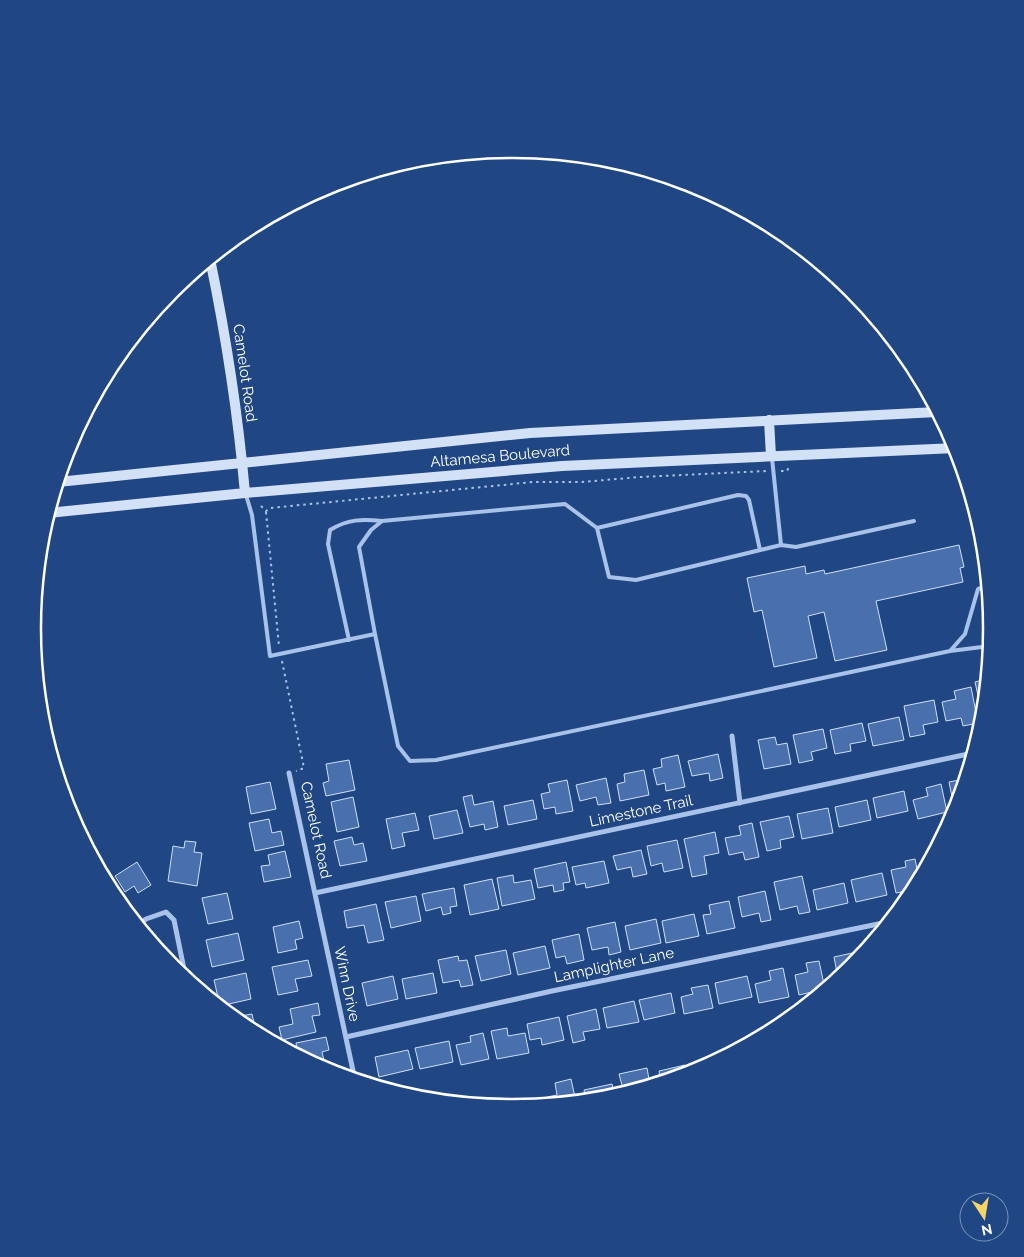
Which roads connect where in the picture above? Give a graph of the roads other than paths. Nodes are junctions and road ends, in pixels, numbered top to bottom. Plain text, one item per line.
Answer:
1 (212, 267) edge
2 (930, 412) edge
3 (769, 420) junction
4 (947, 448) edge
5 (771, 456) junction
6 (242, 463) junction
7 (65, 481) edge
8 (245, 493) junction
9 (56, 512) edge
10 (382, 521) junction
11 (914, 521) dead end
12 (597, 528) junction
13 (781, 545) junction
14 (760, 550) junction
15 (981, 588) edge
16 (375, 634) junction
17 (349, 640) junction
18 (982, 647) edge
19 (950, 651) junction
20 (732, 736) dead end
21 (966, 755) edge
22 (289, 773) dead end
23 (740, 803) junction
24 (315, 893) junction
25 (144, 921) edge
26 (878, 924) edge
27 (183, 965) edge
28 (346, 1037) junction
29 (353, 1071) edge

1 - 6 main road, Camelot Road
2 - 3 main road, Altamesa Boulevard
3 - 5 main road
3 - 6 main road, Altamesa Boulevard
4 - 5 main road, Altamesa Boulevard
5 - 8 main road, Altamesa Boulevard
5 - 13 lane
6 - 7 main road, Altamesa Boulevard
6 - 8 main road, Camelot Road
8 - 9 main road, Altamesa Boulevard
8 - 17 lane
10 - 12 lane
10 - 16 lane
10 - 17 lane
11 - 13 lane
12 - 14 lane
12 - 14 lane
13 - 14 lane
15 - 19 lane
16 - 17 lane
16 - 19 lane
18 - 19 lane
20 - 23 street
21 - 23 street, Limestone Trail
22 - 24 street, Camelot Road
23 - 24 street, Limestone Trail
24 - 28 street, Winn Drive
25 - 27 street
26 - 28 street, Lamplighter Lane
28 - 29 street, Winn Drive

